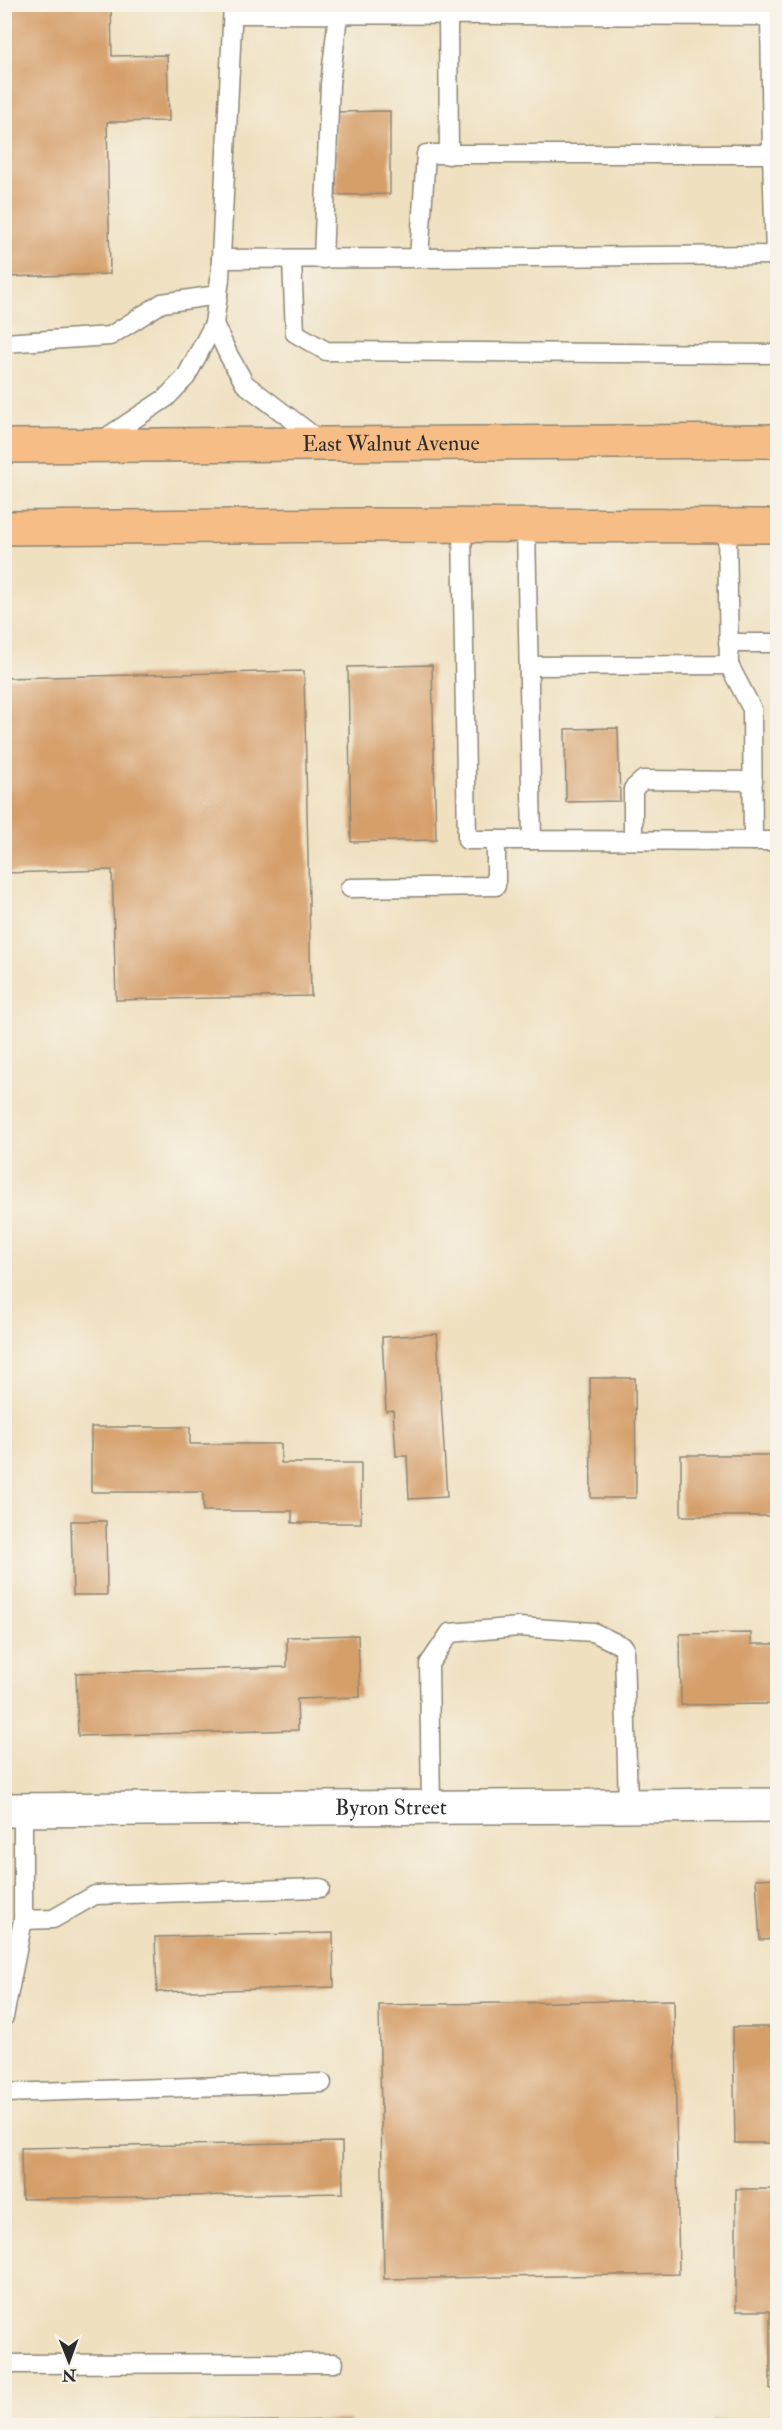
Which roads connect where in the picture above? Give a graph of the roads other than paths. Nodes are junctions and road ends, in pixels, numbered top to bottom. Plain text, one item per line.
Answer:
1 (233, 9) edge
2 (338, 15) junction
3 (448, 15) junction
4 (772, 154) junction
5 (449, 155) junction
6 (776, 255) edge
7 (419, 258) junction
8 (221, 259) junction
9 (323, 259) junction
10 (292, 260) junction
11 (218, 295) junction
12 (214, 324) junction
13 (4, 343) edge
14 (777, 354) edge
15 (777, 441) edge
16 (325, 444) junction
17 (94, 445) junction
18 (4, 446) edge
19 (462, 526) junction
20 (526, 526) junction
21 (727, 526) junction
22 (777, 526) edge
23 (4, 528) edge
24 (728, 643) junction
25 (777, 643) edge
26 (729, 665) junction
27 (529, 666) junction
28 (753, 781) junction
29 (496, 840) junction
30 (532, 840) junction
31 (633, 840) junction
32 (753, 841) junction
33 (777, 841) edge
34 (351, 888) dead end
35 (777, 1805) edge
36 (431, 1807) junction
37 (628, 1807) junction
38 (14, 1810) edge
39 (320, 1888) dead end
40 (23, 1920) junction
41 (4, 2017) edge
42 (322, 2083) dead end
43 (4, 2092) edge
44 (334, 2363) dead end
45 (4, 2364) edge

1 - 2 lane
1 - 8 lane
2 - 3 lane
2 - 9 lane
3 - 4 lane
3 - 5 lane
4 - 5 lane
4 - 6 lane
5 - 7 lane
6 - 7 lane
7 - 9 lane
8 - 10 lane
8 - 11 lane
9 - 10 lane
10 - 14 lane
11 - 12 lane
11 - 13 lane
12 - 16 lane
12 - 17 lane
15 - 16 main road, East Walnut Avenue
16 - 17 main road, East Walnut Avenue
17 - 18 main road, East Walnut Avenue
19 - 20 main road
19 - 23 main road
19 - 29 lane
20 - 21 main road
20 - 27 lane
21 - 22 main road
21 - 24 lane
24 - 25 lane
24 - 26 lane
26 - 27 lane
26 - 28 lane
27 - 30 lane
28 - 31 lane
28 - 32 lane
29 - 30 lane
29 - 34 lane
30 - 31 lane
31 - 32 lane
32 - 33 lane
35 - 37 street, Byron Street
36 - 37 street, Byron Street
36 - 37 lane
36 - 38 street, Byron Street
38 - 40 lane
39 - 40 lane
40 - 41 lane
42 - 43 lane
44 - 45 lane

